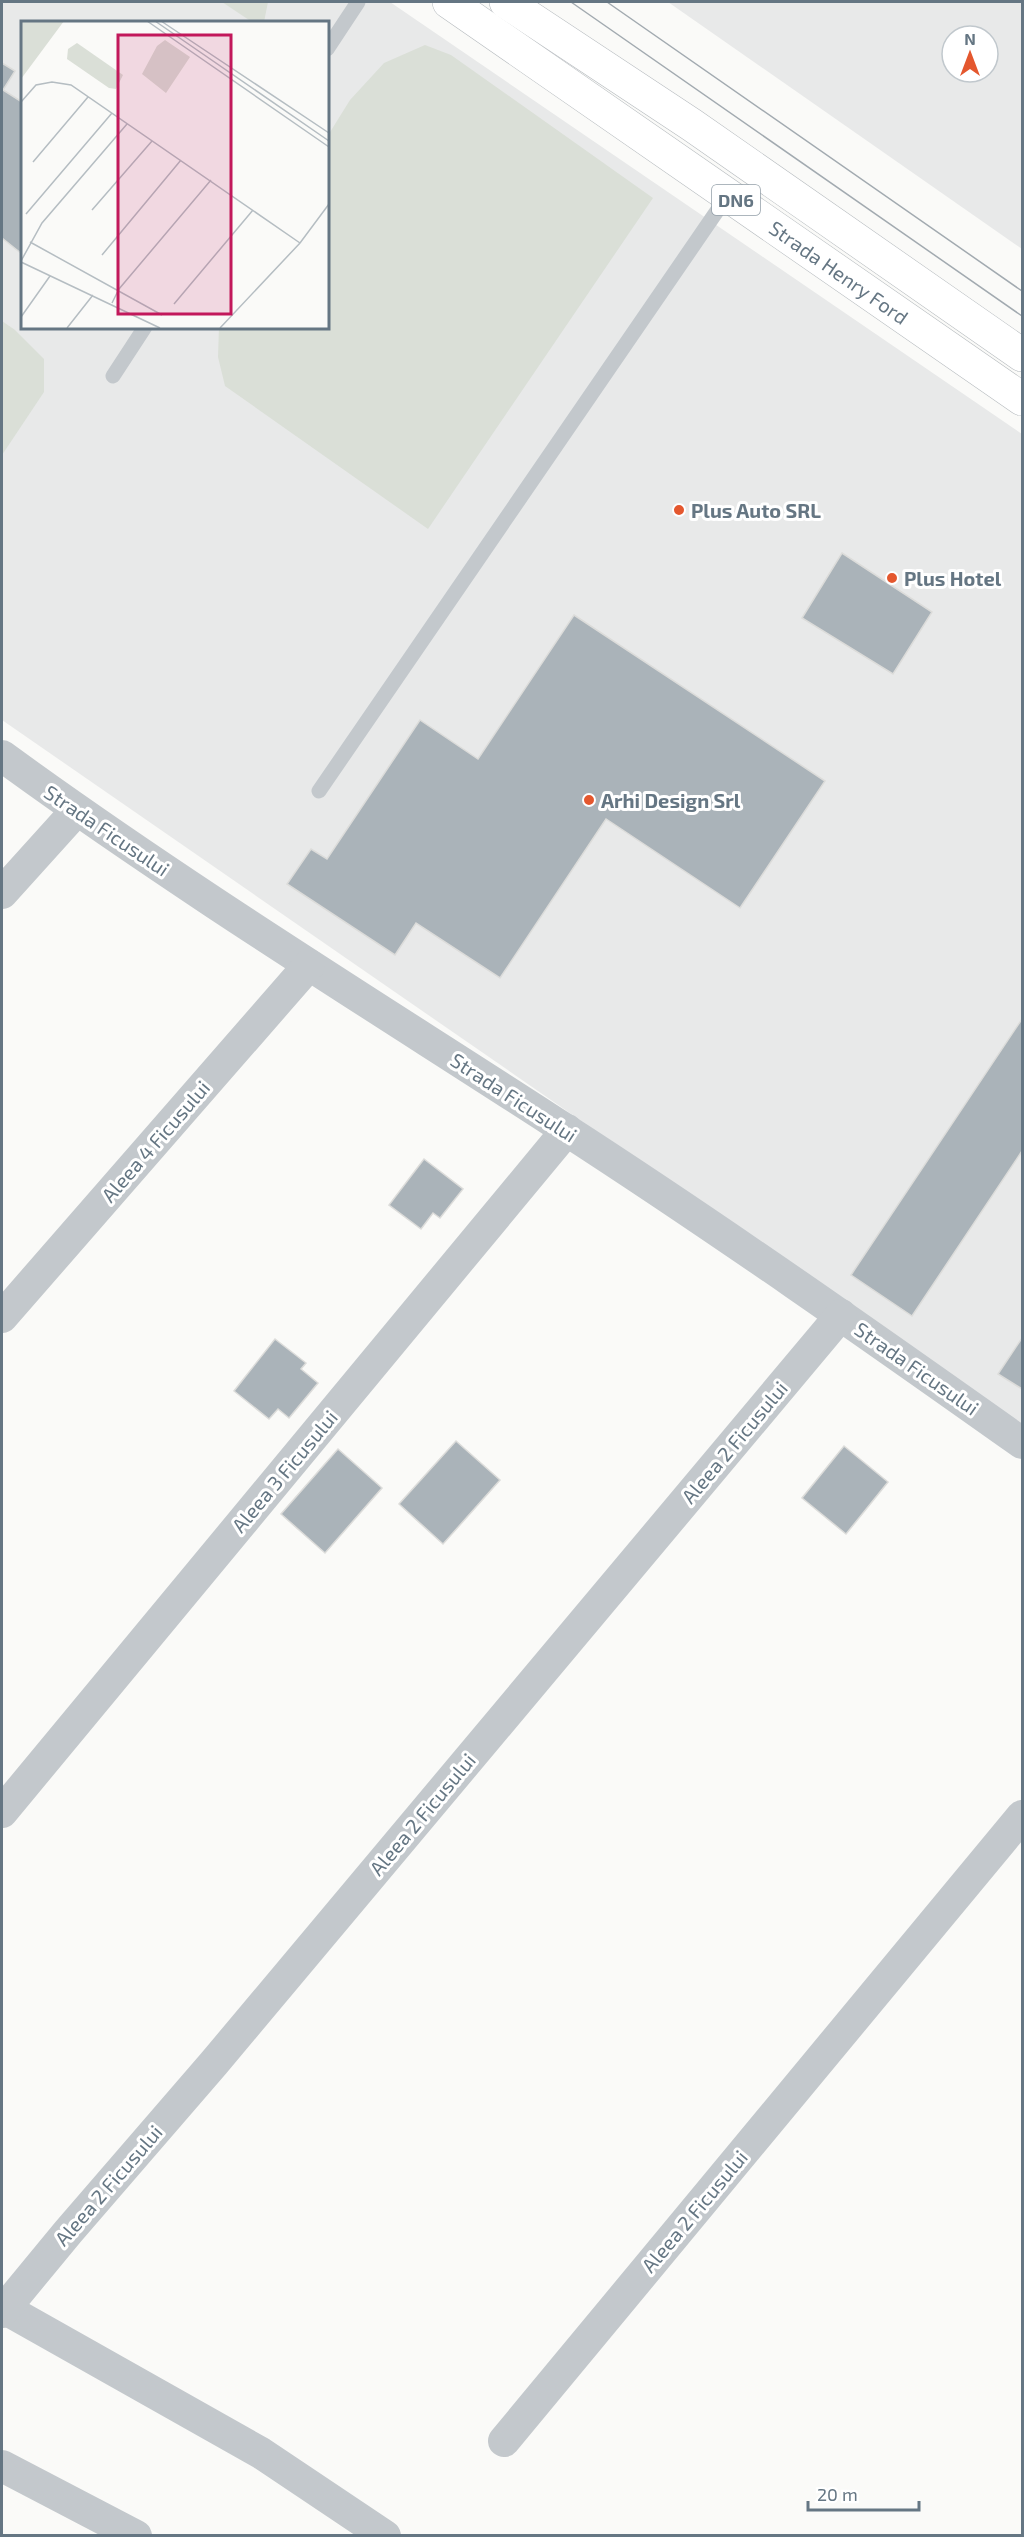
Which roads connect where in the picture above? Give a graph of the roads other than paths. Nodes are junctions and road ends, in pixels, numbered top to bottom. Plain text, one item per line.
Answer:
1 (358, 2) edge
2 (449, 2) edge
3 (507, 2) edge
4 (328, 47) edge
5 (728, 195) junction
6 (144, 328) edge
7 (1023, 355) edge
8 (113, 376) dead end
9 (1023, 399) edge
10 (2, 756) edge
11 (319, 791) dead end
12 (76, 811) junction
13 (2, 893) edge
14 (309, 965) junction
15 (567, 1130) junction
16 (841, 1315) junction
17 (2, 1317) edge
18 (1023, 1443) edge
19 (2, 1812) edge
20 (1023, 1816) edge
21 (2, 2309) edge
22 (504, 2441) dead end
23 (2, 2466) edge
24 (136, 2535) edge
25 (385, 2535) edge

1 - 4 lane
2 - 5 main road, Strada Henry Ford / DN6
3 - 7 main road, Strada Henry Ford / DN6
5 - 9 main road, Strada Henry Ford / DN6
5 - 11 lane
6 - 8 lane
10 - 12 street, Strada Ficusului
12 - 13 street
12 - 14 street, Strada Ficusului
14 - 15 street, Strada Ficusului
14 - 17 street, Aleea 4 Ficusului
15 - 16 street, Strada Ficusului
15 - 19 street, Aleea 3 Ficusului
16 - 18 street, Strada Ficusului
16 - 21 street, Aleea 2 Ficusului
20 - 22 street, Aleea 2 Ficusului
21 - 25 street
23 - 24 street

